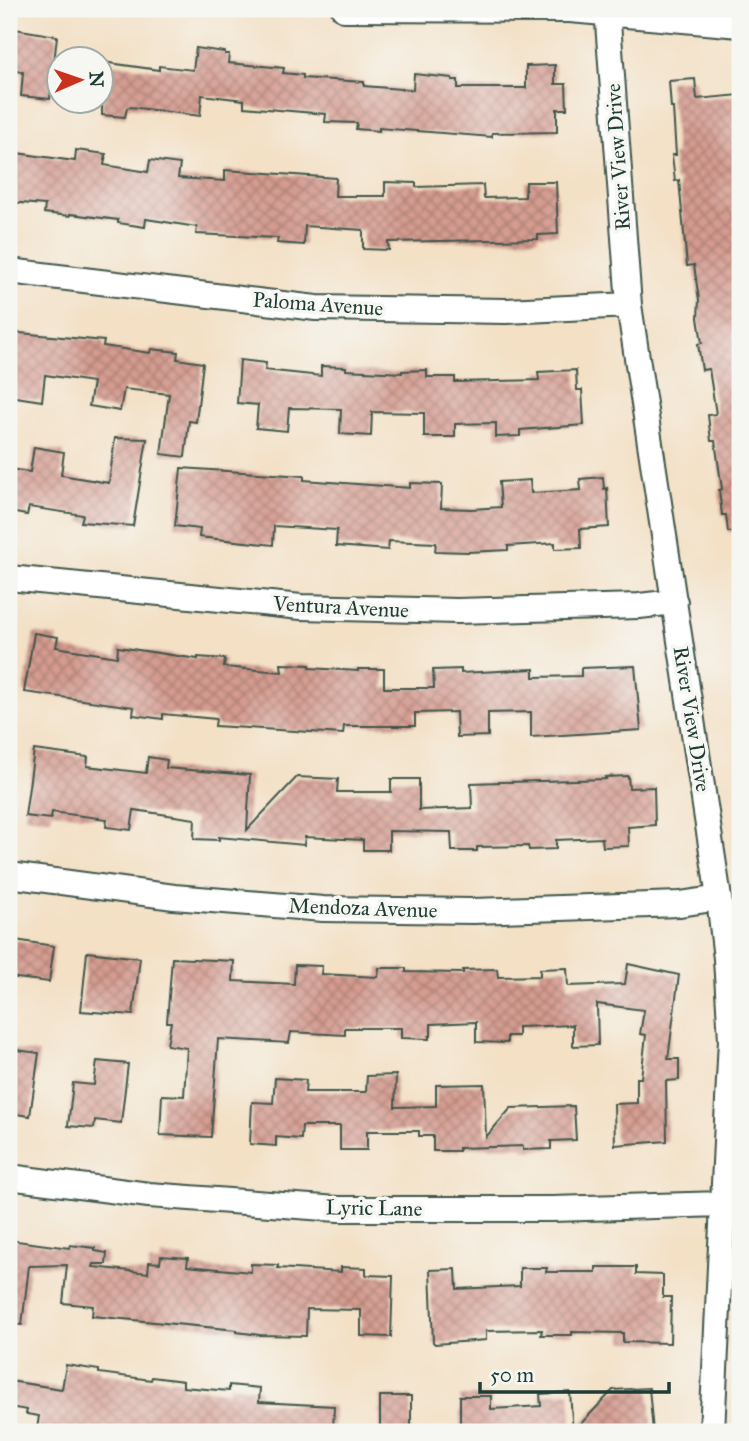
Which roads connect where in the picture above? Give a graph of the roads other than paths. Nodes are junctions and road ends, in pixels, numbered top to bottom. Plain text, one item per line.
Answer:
1 (344, 9) edge
2 (607, 11) edge
3 (740, 25) edge
4 (9, 271) edge
5 (629, 305) junction
6 (9, 578) edge
7 (674, 601) junction
8 (9, 875) edge
9 (719, 898) junction
10 (9, 1177) edge
11 (732, 1204) edge
12 (712, 1432) edge

1 - 2 street
2 - 3 street
2 - 5 street, River View Drive
4 - 5 street, Paloma Avenue
5 - 7 street, River View Drive
6 - 7 street, Ventura Avenue
7 - 9 street, River View Drive
8 - 9 street, Mendoza Avenue
9 - 11 street, River View Drive
10 - 11 street, Lyric Lane
11 - 12 street, River View Drive

